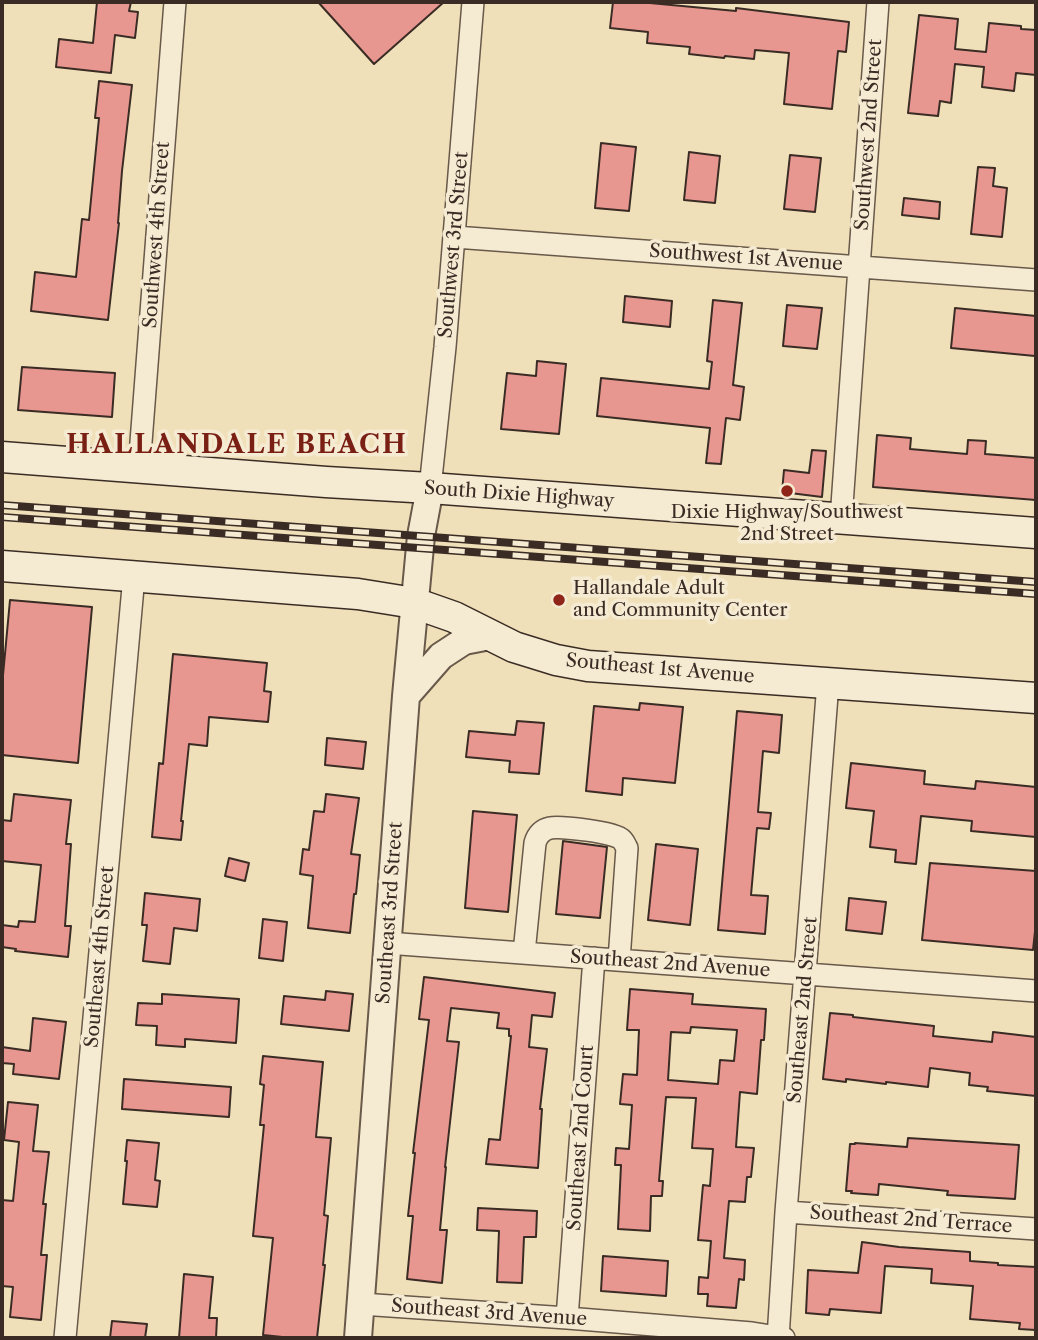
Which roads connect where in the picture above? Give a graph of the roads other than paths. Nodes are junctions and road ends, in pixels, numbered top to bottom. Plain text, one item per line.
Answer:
1 (175, 2) edge
2 (473, 2) edge
3 (878, 2) edge
4 (455, 237) junction
5 (860, 266) junction
6 (1036, 279) edge
7 (2, 457) edge
8 (139, 468) junction
9 (430, 488) junction
10 (841, 519) junction
11 (1036, 533) edge
12 (2, 566) edge
13 (134, 576) junction
14 (414, 603) junction
15 (490, 636) junction
16 (828, 683) junction
17 (407, 696) junction
18 (1036, 698) edge
19 (387, 943) junction
20 (524, 953) junction
21 (594, 958) junction
22 (620, 960) junction
23 (806, 973) junction
24 (1036, 991) edge
25 (786, 1212) junction
26 (1036, 1229) edge
27 (360, 1304) junction
28 (567, 1318) junction
29 (65, 1338) edge
30 (358, 1338) edge
31 (778, 1338) edge
32 (784, 1338) edge

1 - 8 street, Southwest 4th Street
2 - 4 street, Southwest 3rd Street
3 - 5 street, Southwest 2nd Street
4 - 5 street, Southwest 1st Avenue
4 - 9 street, Southwest 3rd Street
5 - 6 street, Southwest 1st Avenue
5 - 10 street, Southwest 2nd Street
7 - 8 main road, South Dixie Highway
8 - 9 main road, South Dixie Highway
9 - 10 main road, South Dixie Highway
9 - 14 street, Southeast 3rd Street
10 - 11 main road, South Dixie Highway
12 - 13 main road, Southeast 1st Avenue
13 - 14 main road, Southeast 1st Avenue
13 - 29 street, Southeast 4th Street
14 - 15 main road, Southeast 1st Avenue
14 - 17 street, Southeast 3rd Street
15 - 16 main road, Southeast 1st Avenue
15 - 17 street
16 - 18 main road, Southeast 1st Avenue
16 - 23 street, Southeast 2nd Street
17 - 19 street, Southeast 3rd Street
19 - 20 street, Southeast 2nd Avenue
19 - 27 street, Southeast 3rd Street
20 - 21 street, Southeast 2nd Avenue
20 - 22 street
21 - 22 street, Southeast 2nd Avenue
21 - 28 street, Southeast 2nd Court
22 - 23 street, Southeast 2nd Avenue
23 - 24 street, Southeast 2nd Avenue
23 - 25 street, Southeast 2nd Street
25 - 26 street, Southeast 2nd Terrace
25 - 31 street, Southeast 2nd Street
27 - 28 street, Southeast 3rd Avenue
27 - 30 street, Southeast 3rd Street
28 - 31 street, Southeast 3rd Avenue
31 - 32 street, Southeast 3rd Avenue

